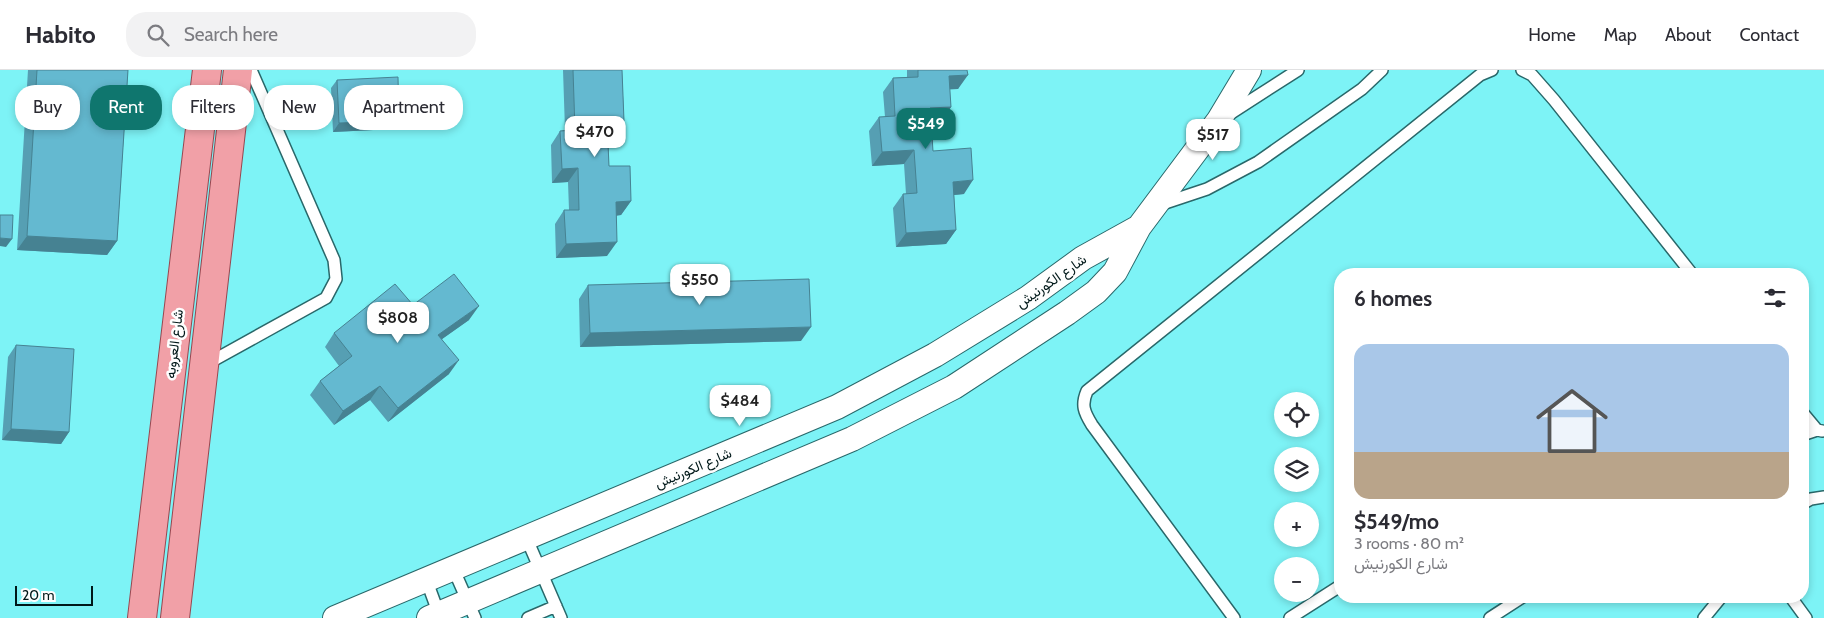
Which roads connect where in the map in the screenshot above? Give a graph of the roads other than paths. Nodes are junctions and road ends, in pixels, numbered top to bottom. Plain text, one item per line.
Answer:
1 (207, 70) edge
2 (238, 70) edge
3 (251, 70) edge
4 (1249, 70) edge
5 (1298, 70) edge
6 (1382, 70) edge
7 (1492, 70) edge
8 (1522, 70) edge
9 (1220, 120) junction
10 (1155, 206) junction
11 (1139, 227) junction
12 (1687, 268) edge
13 (204, 366) junction
14 (1809, 419) edge
15 (1820, 430) edge
16 (1824, 497) edge
17 (1809, 500) edge
18 (526, 537) junction
19 (453, 568) junction
20 (541, 569) junction
21 (426, 579) junction
22 (1334, 590) edge
23 (1513, 603) edge
24 (1716, 603) edge
25 (1795, 603) edge
26 (556, 606) junction
27 (472, 610) edge
28 (436, 617) edge
29 (142, 618) edge
30 (175, 618) edge
31 (335, 618) edge
32 (528, 618) edge
33 (561, 618) edge
34 (1234, 618) edge
35 (1290, 618) edge
36 (1490, 618) edge
37 (1704, 618) edge
38 (1806, 618) edge

1 - 29 main road, شارع العروبه
2 - 13 main road
3 - 13 lane
4 - 9 street, شارع الكورنيش
5 - 9 lane
6 - 10 lane
7 - 34 lane
8 - 12 lane
9 - 10 street, شارع الكورنيش
10 - 11 street, شارع الكورنيش
11 - 18 street, شارع الكورنيش
11 - 20 street, شارع الكورنيش
13 - 30 main road
14 - 15 lane
16 - 17 lane
18 - 19 street, شارع الكورنيش
18 - 20 lane
19 - 21 street, شارع الكورنيش
19 - 27 lane
20 - 26 lane
20 - 27 street, شارع الكورنيش
21 - 28 lane
21 - 31 street, شارع الكورنيش
22 - 35 lane
23 - 36 lane
24 - 37 lane
25 - 38 lane
26 - 32 lane
26 - 33 lane
27 - 28 street, شارع الكورنيش

